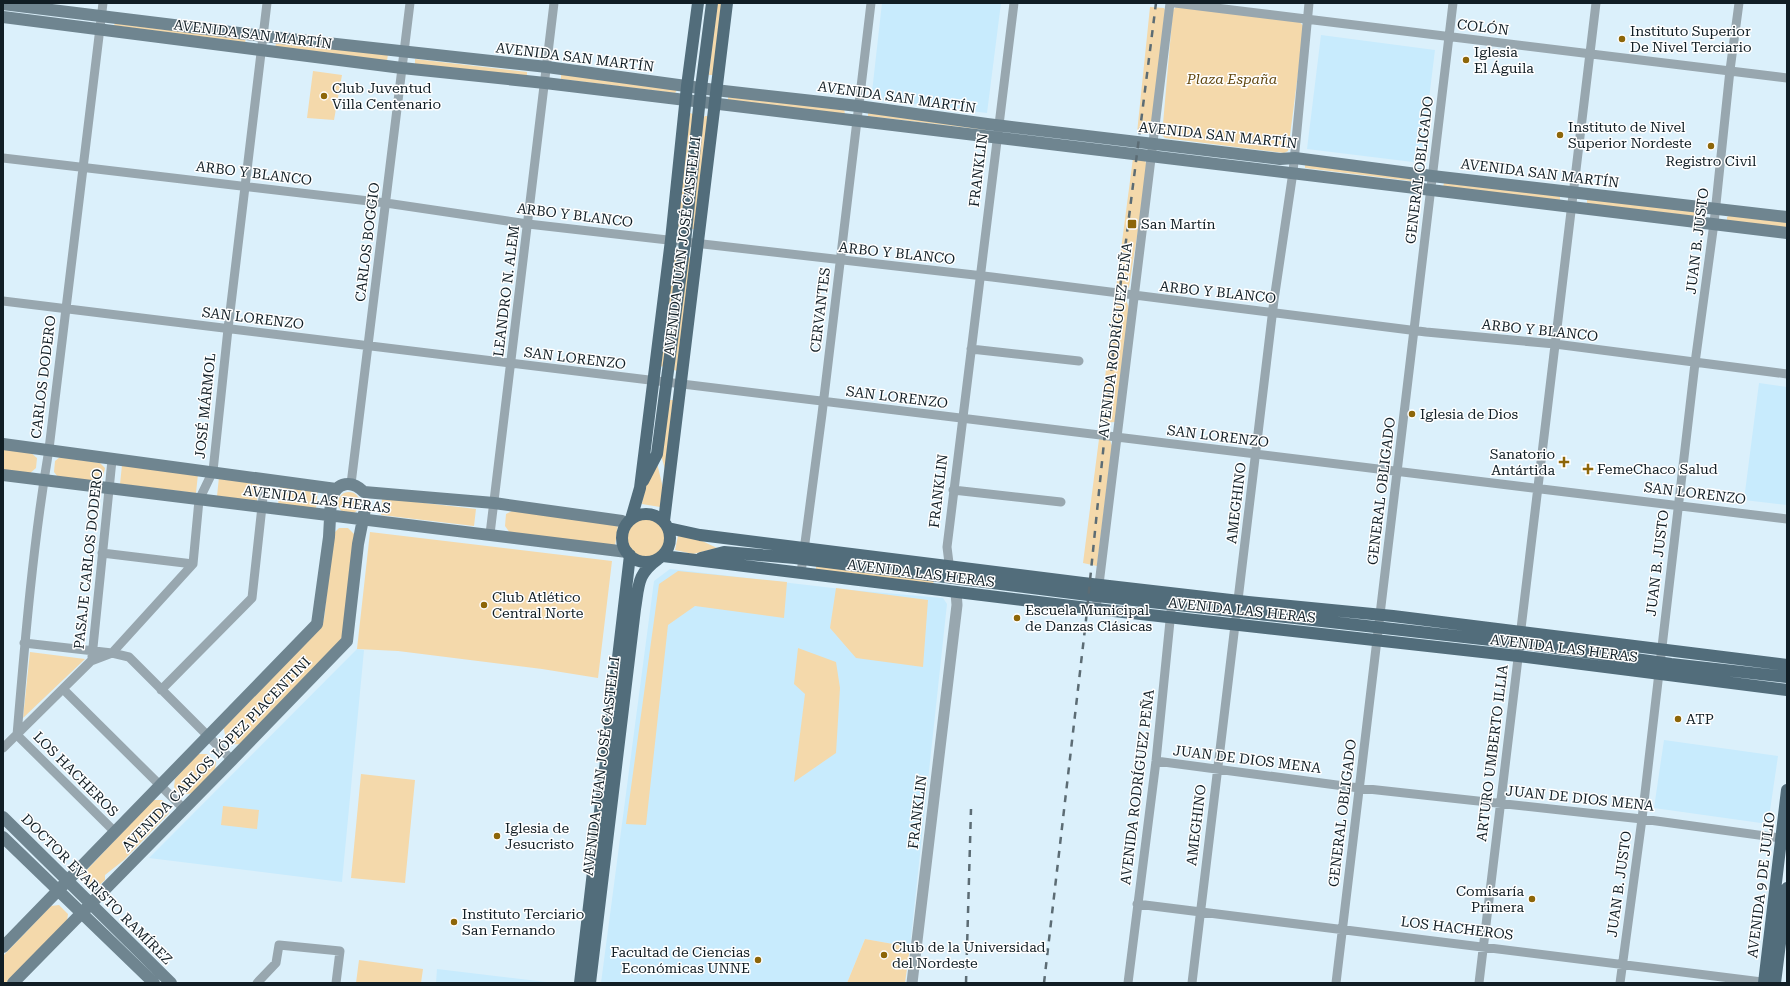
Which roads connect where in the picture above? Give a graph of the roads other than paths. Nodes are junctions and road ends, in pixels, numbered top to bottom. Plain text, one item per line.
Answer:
1 (103, 3) edge
2 (267, 3) edge
3 (410, 3) edge
4 (554, 3) edge
5 (698, 3) edge
6 (712, 3) edge
7 (727, 3) edge
8 (870, 3) edge
9 (1014, 3) edge
10 (1170, 3) edge
11 (1175, 3) edge
12 (1310, 3) edge
13 (1453, 3) edge
14 (1596, 3) edge
15 (1738, 3) edge
16 (3, 4) edge
17 (101, 16) junction
18 (3, 17) edge
19 (1308, 19) junction
20 (99, 28) junction
21 (263, 36) junction
22 (1450, 37) junction
23 (261, 50) junction
24 (404, 52) junction
25 (1589, 55) junction
26 (547, 67) junction
27 (402, 68) junction
28 (1730, 70) junction
29 (1787, 78) edge
30 (545, 83) junction
31 (687, 86) junction
32 (701, 88) junction
33 (715, 90) junction
34 (686, 100) junction
35 (700, 102) junction
36 (714, 103) junction
37 (858, 106) junction
38 (856, 121) junction
39 (998, 131) junction
40 (1153, 144) junction
41 (1200, 149) junction
42 (1152, 157) junction
43 (3, 158) edge
44 (1295, 158) junction
45 (1198, 162) junction
46 (84, 166) junction
47 (1293, 172) junction
48 (1432, 176) junction
49 (245, 186) junction
50 (1431, 189) junction
51 (1574, 192) junction
52 (386, 203) junction
53 (1572, 206) junction
54 (1716, 208) junction
55 (1787, 216) edge
56 (528, 224) junction
57 (1714, 224) junction
58 (1787, 232) edge
59 (671, 240) junction
60 (685, 242) junction
61 (699, 244) junction
62 (841, 261) junction
63 (980, 277) junction
64 (1134, 296) junction
65 (3, 301) edge
66 (66, 309) junction
67 (1272, 311) junction
68 (228, 329) junction
69 (1414, 330) junction
70 (1556, 344) junction
71 (369, 346) junction
72 (971, 350) junction
73 (1079, 361) dead end
74 (1695, 363) junction
75 (512, 364) junction
76 (1787, 374) edge
77 (653, 382) junction
78 (667, 383) junction
79 (680, 385) junction
80 (823, 402) junction
81 (963, 419) junction
82 (1117, 437) junction
83 (3, 444) edge
84 (49, 450) junction
85 (657, 454) junction
86 (1256, 456) junction
87 (112, 460) junction
88 (213, 471) junction
89 (1397, 472) junction
90 (3, 476) edge
91 (265, 478) junction
92 (43, 480) junction
93 (343, 486) junction
94 (640, 488) junction
95 (109, 489) junction
96 (1538, 489) junction
97 (953, 490) junction
98 (364, 492) junction
99 (666, 493) junction
100 (199, 500) junction
101 (1061, 502) dead end
102 (494, 504) junction
103 (1679, 506) junction
104 (262, 508) junction
105 (347, 514) junction
106 (1787, 519) edge
107 (629, 522) junction
108 (666, 525) junction
109 (490, 534) junction
110 (700, 535) junction
111 (724, 552) junction
112 (102, 553) junction
113 (803, 553) junction
114 (628, 554) junction
115 (660, 557) junction
116 (694, 560) junction
117 (193, 564) junction
118 (948, 565) junction
119 (801, 573) junction
120 (952, 577) junction
121 (1099, 590) junction
122 (956, 592) junction
123 (1173, 599) junction
124 (1237, 606) junction
125 (1096, 610) junction
126 (1380, 615) junction
127 (1170, 617) junction
128 (1235, 625) junction
129 (1378, 634) junction
130 (1520, 638) junction
131 (24, 643) junction
132 (1660, 650) junction
133 (112, 653) junction
134 (92, 656) junction
135 (1518, 656) junction
136 (1659, 662) junction
137 (1787, 665) edge
138 (1658, 675) junction
139 (1787, 678) edge
140 (63, 689) junction
141 (161, 690) junction
142 (1787, 690) edge
143 (17, 735) junction
144 (208, 737) junction
145 (3, 748) edge
146 (232, 760) junction
147 (1156, 761) junction
148 (1217, 770) junction
149 (160, 785) junction
150 (1359, 788) junction
151 (1787, 790) edge
152 (1500, 804) junction
153 (184, 809) junction
154 (3, 817) edge
155 (1642, 819) junction
156 (115, 832) junction
157 (3, 837) edge
158 (1784, 839) edge
159 (68, 880) junction
160 (1787, 888) edge
161 (59, 891) junction
162 (91, 904) junction
163 (1137, 904) junction
164 (1200, 912) junction
165 (82, 913) junction
166 (1342, 929) junction
167 (1483, 946) junction
168 (3, 947) edge
169 (1622, 963) junction
170 (13, 983) edge
171 (154, 983) edge
172 (170, 983) edge
173 (257, 983) edge
174 (336, 983) edge
175 (580, 983) edge
176 (590, 983) edge
177 (912, 983) edge
178 (1128, 983) edge
179 (1192, 983) edge
180 (1336, 983) edge
181 (1479, 983) edge
182 (1620, 983) edge
183 (1769, 983) edge

1 - 17 street, CARLOS DODERO
2 - 21 street, JOSÉ MÁRMOL
3 - 24 street, CARLOS BOGGIO
4 - 26 street, LEANDRO N. ALEM
5 - 31 main road, AVENIDA JUAN JOSÉ CASTELLI
6 - 32 main road, AVENIDA JUAN JOSÉ CASTELLI
7 - 33 main road, AVENIDA JUAN JOSÉ CASTELLI
8 - 37 street, CERVANTES
9 - 39 street, FRANKLIN
10 - 40 street, AVENIDA RODRÍGUEZ PEÑA
11 - 19 street, COLÓN
12 - 19 street, AMEGHINO
13 - 22 street, GENERAL OBLIGADO
14 - 25 street, ARTURO UMBERTO ILLIA
15 - 28 street, JUAN B. JUSTO
16 - 17 main road, AVENIDA SAN MARTÍN
17 - 20 street, CARLOS DODERO
17 - 21 main road, AVENIDA SAN MARTÍN
18 - 20 main road, AVENIDA SAN MARTÍN
19 - 22 street, COLÓN
19 - 44 street, AMEGHINO
20 - 23 main road, AVENIDA SAN MARTÍN
20 - 46 street, CARLOS DODERO
21 - 23 street, JOSÉ MÁRMOL
21 - 24 main road, AVENIDA SAN MARTÍN
22 - 25 street, COLÓN
22 - 48 street, GENERAL OBLIGADO
23 - 27 main road, AVENIDA SAN MARTÍN
23 - 49 street, JOSÉ MÁRMOL
24 - 26 main road, AVENIDA SAN MARTÍN
24 - 27 street, CARLOS BOGGIO
25 - 28 street, COLÓN
25 - 51 street, ARTURO UMBERTO ILLIA
26 - 30 street, LEANDRO N. ALEM
26 - 31 main road, AVENIDA SAN MARTÍN
27 - 30 main road, AVENIDA SAN MARTÍN
27 - 52 street, CARLOS BOGGIO
28 - 29 street, COLÓN
28 - 54 street, JUAN B. JUSTO
30 - 34 main road, AVENIDA SAN MARTÍN
30 - 56 street, LEANDRO N. ALEM
31 - 32 main road, AVENIDA SAN MARTÍN
31 - 34 main road, AVENIDA JUAN JOSÉ CASTELLI
32 - 33 main road, AVENIDA SAN MARTÍN
32 - 35 main road, AVENIDA JUAN JOSÉ CASTELLI
33 - 36 main road, AVENIDA JUAN JOSÉ CASTELLI
33 - 37 main road, AVENIDA SAN MARTÍN
34 - 35 main road, AVENIDA SAN MARTÍN
34 - 59 main road, AVENIDA JUAN JOSÉ CASTELLI
35 - 36 main road, AVENIDA SAN MARTÍN
35 - 60 main road, AVENIDA JUAN JOSÉ CASTELLI
36 - 38 main road, AVENIDA SAN MARTÍN
36 - 61 main road, AVENIDA JUAN JOSÉ CASTELLI
37 - 38 street, CERVANTES
37 - 39 main road, AVENIDA SAN MARTÍN
38 - 39 main road, AVENIDA SAN MARTÍN
38 - 62 street, CERVANTES
39 - 40 main road, AVENIDA SAN MARTÍN
39 - 42 main road, AVENIDA SAN MARTÍN
39 - 63 street, FRANKLIN
40 - 41 main road, AVENIDA SAN MARTÍN
40 - 42 street, AVENIDA RODRÍGUEZ PEÑA
41 - 44 main road, AVENIDA SAN MARTÍN
41 - 45 main road
42 - 45 main road, AVENIDA SAN MARTÍN
42 - 64 street, AVENIDA RODRÍGUEZ PEÑA
43 - 46 street, ARBO Y BLANCO
44 - 47 street, AMEGHINO
44 - 48 main road, AVENIDA SAN MARTÍN
45 - 47 main road, AVENIDA SAN MARTÍN
46 - 49 street, ARBO Y BLANCO
46 - 66 street, CARLOS DODERO
47 - 50 main road, AVENIDA SAN MARTÍN
47 - 67 street, AMEGHINO
48 - 50 street, GENERAL OBLIGADO
48 - 51 main road, AVENIDA SAN MARTÍN
49 - 52 street, ARBO Y BLANCO
49 - 68 street, JOSÉ MÁRMOL
50 - 53 main road, AVENIDA SAN MARTÍN
50 - 69 street, GENERAL OBLIGADO
51 - 53 street, ARTURO UMBERTO ILLIA
51 - 54 main road, AVENIDA SAN MARTÍN
52 - 56 street, ARBO Y BLANCO
52 - 71 street, CARLOS BOGGIO
53 - 57 main road, AVENIDA SAN MARTÍN
53 - 70 street, ARTURO UMBERTO ILLIA
54 - 55 main road, AVENIDA SAN MARTÍN
54 - 57 street, JUAN B. JUSTO
56 - 59 street, ARBO Y BLANCO
56 - 75 street, LEANDRO N. ALEM
57 - 58 main road, AVENIDA SAN MARTÍN
57 - 74 street, JUAN B. JUSTO
59 - 60 street, ARBO Y BLANCO
59 - 77 main road, AVENIDA JUAN JOSÉ CASTELLI
60 - 61 street, ARBO Y BLANCO
60 - 78 main road, AVENIDA JUAN JOSÉ CASTELLI
61 - 62 street, ARBO Y BLANCO
61 - 79 main road, AVENIDA JUAN JOSÉ CASTELLI
62 - 63 street, ARBO Y BLANCO
62 - 80 street, CERVANTES
63 - 64 street, ARBO Y BLANCO
63 - 72 street, FRANKLIN
64 - 67 street, ARBO Y BLANCO
64 - 82 street, AVENIDA RODRÍGUEZ PEÑA
65 - 66 street, SAN LORENZO
66 - 68 street, SAN LORENZO
66 - 84 street, CARLOS DODERO
67 - 69 street, ARBO Y BLANCO
67 - 86 street, AMEGHINO
68 - 71 street, SAN LORENZO
68 - 88 street, JOSÉ MÁRMOL
69 - 70 street, ARBO Y BLANCO
69 - 89 street, GENERAL OBLIGADO
70 - 74 street, ARBO Y BLANCO
70 - 96 street, ARTURO UMBERTO ILLIA
71 - 75 street, SAN LORENZO
71 - 93 street, CARLOS BOGGIO
72 - 73 street
72 - 81 street, FRANKLIN
74 - 76 street, ARBO Y BLANCO
74 - 103 street, JUAN B. JUSTO
75 - 77 street, SAN LORENZO
75 - 102 street, LEANDRO N. ALEM
77 - 78 street, SAN LORENZO
77 - 94 main road, AVENIDA JUAN JOSÉ CASTELLI
78 - 79 street, SAN LORENZO
78 - 85 main road, AVENIDA JUAN JOSÉ CASTELLI
79 - 80 street, SAN LORENZO
79 - 99 main road, AVENIDA JUAN JOSÉ CASTELLI
80 - 81 street, SAN LORENZO
80 - 113 street, CERVANTES
81 - 82 street, SAN LORENZO
81 - 97 street, FRANKLIN
82 - 86 street, SAN LORENZO
82 - 121 street, AVENIDA RODRÍGUEZ PEÑA
83 - 84 main road, AVENIDA LAS HERAS
84 - 87 main road, AVENIDA LAS HERAS
84 - 92 street, CARLOS DODERO
85 - 94 main road, AVENIDA JUAN JOSÉ CASTELLI
85 - 99 main road, AVENIDA JUAN JOSÉ CASTELLI
86 - 89 street, SAN LORENZO
86 - 124 street, AMEGHINO
87 - 88 main road, AVENIDA LAS HERAS
87 - 95 street, PASAJE CARLOS DODERO
88 - 91 main road, AVENIDA LAS HERAS
88 - 100 street, JOSÉ MÁRMOL
89 - 96 street, SAN LORENZO
89 - 126 street, GENERAL OBLIGADO
90 - 92 main road, AVENIDA LAS HERAS
91 - 93 main road, AVENIDA LAS HERAS
91 - 104 street
92 - 95 main road, AVENIDA LAS HERAS
92 - 131 street, CARLOS DODERO
93 - 98 main road, AVENIDA LAS HERAS
93 - 105 main road, AVENIDA CARLOS LÓPEZ PIACENTINI
94 - 107 main road, AVENIDA JUAN JOSÉ CASTELLI
95 - 100 main road, AVENIDA LAS HERAS
95 - 112 street, PASAJE CARLOS DODERO
96 - 103 street, SAN LORENZO
96 - 130 street, ARTURO UMBERTO ILLIA
97 - 101 street
97 - 118 street, FRANKLIN
98 - 102 main road, AVENIDA LAS HERAS
98 - 105 main road, AVENIDA CARLOS LÓPEZ PIACENTINI
99 - 108 main road, AVENIDA JUAN JOSÉ CASTELLI
100 - 104 main road, AVENIDA LAS HERAS
100 - 117 street, JOSÉ MÁRMOL
102 - 107 main road, AVENIDA LAS HERAS
102 - 109 street, LEANDRO N. ALEM
103 - 106 street, SAN LORENZO
103 - 132 street, JUAN B. JUSTO
104 - 105 main road, AVENIDA LAS HERAS
104 - 141 street
105 - 109 main road, AVENIDA LAS HERAS
105 - 144 main road, AVENIDA CARLOS LÓPEZ PIACENTINI
105 - 146 main road, AVENIDA CARLOS LÓPEZ PIACENTINI
107 - 108 main road
107 - 114 main road
108 - 110 main road, AVENIDA LAS HERAS
108 - 115 main road
109 - 114 main road, AVENIDA LAS HERAS
110 - 111 main road, AVENIDA LAS HERAS
110 - 113 main road, AVENIDA LAS HERAS
111 - 113 main road, AVENIDA LAS HERAS
111 - 116 main road, AVENIDA LAS HERAS
112 - 117 street
112 - 134 street, PASAJE CARLOS DODERO
113 - 118 main road, AVENIDA LAS HERAS
113 - 119 street, CERVANTES
113 - 120 main road, AVENIDA LAS HERAS
114 - 115 main road
114 - 175 main road, AVENIDA JUAN JOSÉ CASTELLI
115 - 116 main road, AVENIDA LAS HERAS
115 - 176 main road, AVENIDA JUAN JOSÉ CASTELLI
116 - 119 main road, AVENIDA LAS HERAS
117 - 133 street
118 - 120 street, FRANKLIN
118 - 121 main road, AVENIDA LAS HERAS
119 - 122 main road, AVENIDA LAS HERAS
120 - 121 main road, AVENIDA LAS HERAS
120 - 122 street, FRANKLIN
121 - 123 main road, AVENIDA LAS HERAS
121 - 125 street, AVENIDA RODRÍGUEZ PEÑA
122 - 125 main road, AVENIDA LAS HERAS
122 - 177 street, FRANKLIN
123 - 124 main road, AVENIDA LAS HERAS
123 - 127 street, AVENIDA RODRÍGUEZ PEÑA
124 - 126 main road, AVENIDA LAS HERAS
124 - 128 street, AMEGHINO
124 - 129 main road, AVENIDA LAS HERAS
125 - 127 main road, AVENIDA LAS HERAS
126 - 129 street, GENERAL OBLIGADO
126 - 130 main road, AVENIDA LAS HERAS
127 - 128 main road, AVENIDA LAS HERAS
127 - 147 street, AVENIDA RODRÍGUEZ PEÑA
128 - 129 main road, AVENIDA LAS HERAS
128 - 148 street, AMEGHINO
129 - 130 main road, AVENIDA LAS HERAS
129 - 135 main road, AVENIDA LAS HERAS
129 - 150 street, GENERAL OBLIGADO
130 - 132 main road, AVENIDA LAS HERAS
130 - 135 street, ARTURO UMBERTO ILLIA
130 - 136 main road, AVENIDA LAS HERAS
131 - 134 street
131 - 143 street, CARLOS DODERO
132 - 136 street, JUAN B. JUSTO
132 - 137 main road, AVENIDA LAS HERAS
133 - 134 street
133 - 141 street
134 - 140 street
135 - 138 main road, AVENIDA LAS HERAS
135 - 152 street, ARTURO UMBERTO ILLIA
136 - 138 street, JUAN B. JUSTO
136 - 139 main road, AVENIDA LAS HERAS
138 - 142 main road, AVENIDA LAS HERAS
138 - 155 street, JUAN B. JUSTO
140 - 143 street
140 - 149 street
141 - 144 street
143 - 145 street
143 - 156 street, LOS HACHEROS
144 - 146 street
144 - 149 main road, AVENIDA CARLOS LÓPEZ PIACENTINI
146 - 153 main road, AVENIDA CARLOS LÓPEZ PIACENTINI
147 - 148 street, JUAN DE DIOS MENA
147 - 163 street, AVENIDA RODRÍGUEZ PEÑA
148 - 150 street, JUAN DE DIOS MENA
148 - 164 street, AMEGHINO
149 - 153 street
149 - 156 main road, AVENIDA CARLOS LÓPEZ PIACENTINI
150 - 152 street, JUAN DE DIOS MENA
150 - 166 street, GENERAL OBLIGADO
151 - 158 main road, AVENIDA 9 DE JULIO
152 - 155 street, JUAN DE DIOS MENA
152 - 167 street, ARTURO UMBERTO ILLIA
153 - 162 main road, AVENIDA CARLOS LÓPEZ PIACENTINI
154 - 159 main road, DOCTOR EVARISTO RAMÍREZ
155 - 158 street, JUAN DE DIOS MENA
155 - 169 street, JUAN B. JUSTO
156 - 159 main road, AVENIDA CARLOS LÓPEZ PIACENTINI
157 - 161 main road, DOCTOR EVARISTO RAMÍREZ
158 - 183 main road, AVENIDA 9 DE JULIO
159 - 161 main road, AVENIDA CARLOS LÓPEZ PIACENTINI
159 - 162 main road, DOCTOR EVARISTO RAMÍREZ
160 - 183 main road, AVENIDA 9 DE JULIO
161 - 165 main road, DOCTOR EVARISTO RAMÍREZ
161 - 168 main road, AVENIDA CARLOS LÓPEZ PIACENTINI
162 - 165 main road, AVENIDA CARLOS LÓPEZ PIACENTINI
162 - 172 main road, DOCTOR EVARISTO RAMÍREZ
163 - 164 street, LOS HACHEROS
163 - 178 street, AVENIDA RODRÍGUEZ PEÑA
164 - 166 street, LOS HACHEROS
164 - 179 street, AMEGHINO
165 - 170 main road, AVENIDA CARLOS LÓPEZ PIACENTINI
165 - 171 main road, DOCTOR EVARISTO RAMÍREZ
166 - 167 street, LOS HACHEROS
166 - 180 street, GENERAL OBLIGADO
167 - 169 street, LOS HACHEROS
167 - 181 street, ARTURO UMBERTO ILLIA
169 - 182 street, JUAN B. JUSTO
169 - 183 street, LOS HACHEROS
173 - 174 street

